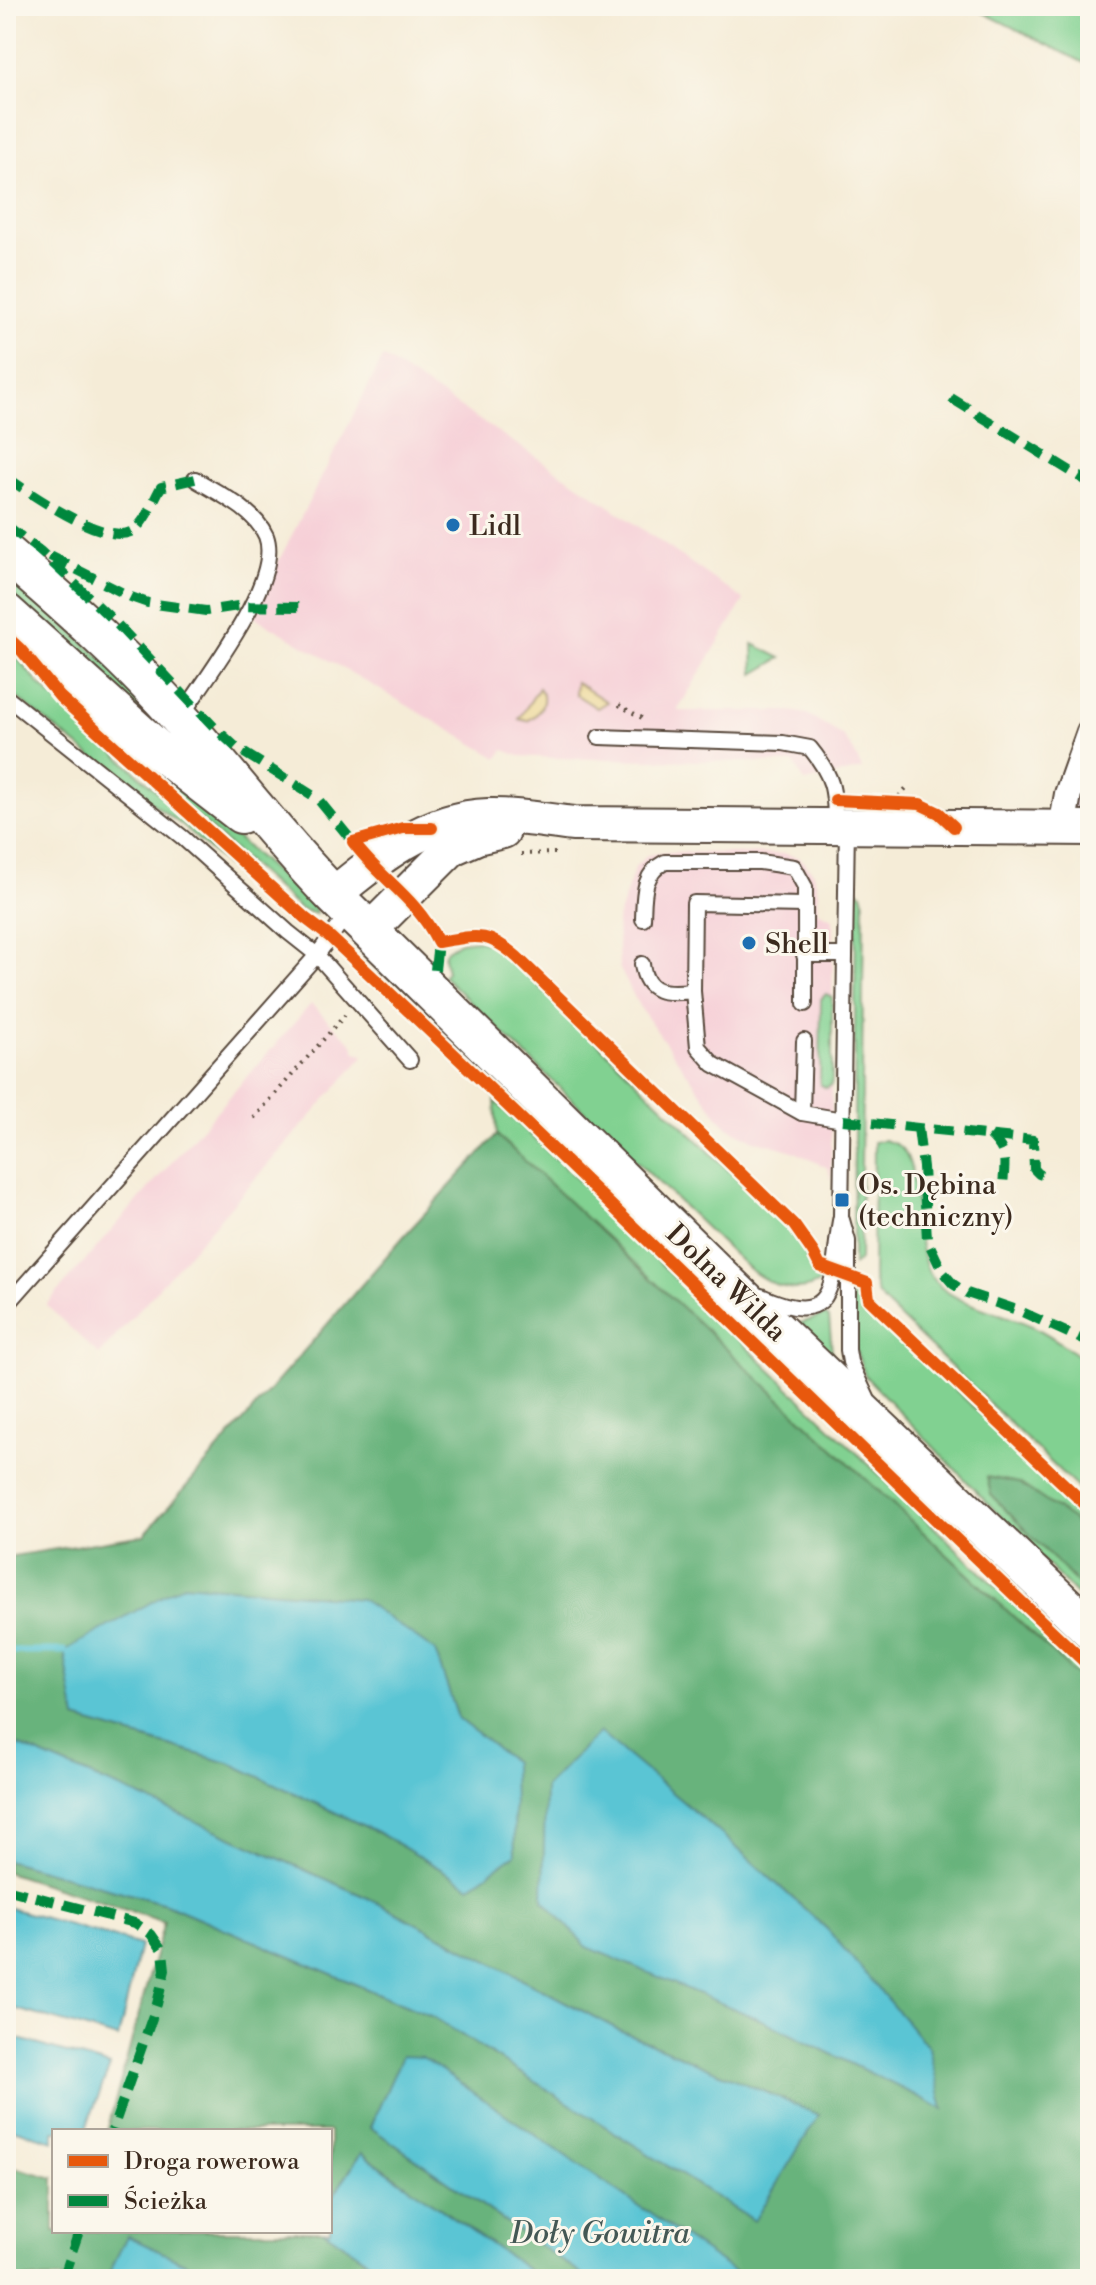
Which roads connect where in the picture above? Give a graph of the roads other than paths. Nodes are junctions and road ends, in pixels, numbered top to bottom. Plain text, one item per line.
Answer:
1 (195, 479) dead end
2 (6, 553) edge
3 (6, 613) edge
4 (6, 697) edge
5 (180, 718) junction
6 (1090, 732) edge
7 (599, 737) dead end
8 (574, 824) junction
9 (841, 826) junction
10 (1076, 828) edge
11 (288, 849) junction
12 (804, 905) junction
13 (351, 913) junction
14 (643, 919) dead end
15 (317, 955) junction
16 (804, 955) junction
17 (845, 955) junction
18 (642, 964) dead end
19 (693, 991) junction
20 (805, 1004) dead end
21 (804, 1041) dead end
22 (410, 1060) dead end
23 (802, 1113) junction
24 (843, 1120) junction
25 (841, 1216) junction
26 (722, 1278) junction
27 (6, 1306) edge
28 (879, 1428) junction
29 (1090, 1629) edge

1 - 5 lane
2 - 5 main road
3 - 11 main road
4 - 15 lane
5 - 11 main road
6 - 10 street
7 - 9 lane
8 - 9 street
8 - 13 street
8 - 13 street
9 - 10 street
9 - 17 lane
11 - 13 main road, Dolna Wilda
12 - 14 lane
12 - 16 lane
12 - 19 lane
13 - 15 lane
13 - 26 main road, Dolna Wilda
15 - 22 lane
15 - 27 lane
16 - 17 lane
16 - 20 lane
17 - 24 lane
18 - 19 lane
19 - 23 lane
21 - 23 lane
23 - 24 lane
24 - 25 lane
25 - 26 lane
25 - 28 lane
26 - 28 main road, Dolna Wilda
28 - 29 main road, Dolna Wilda

